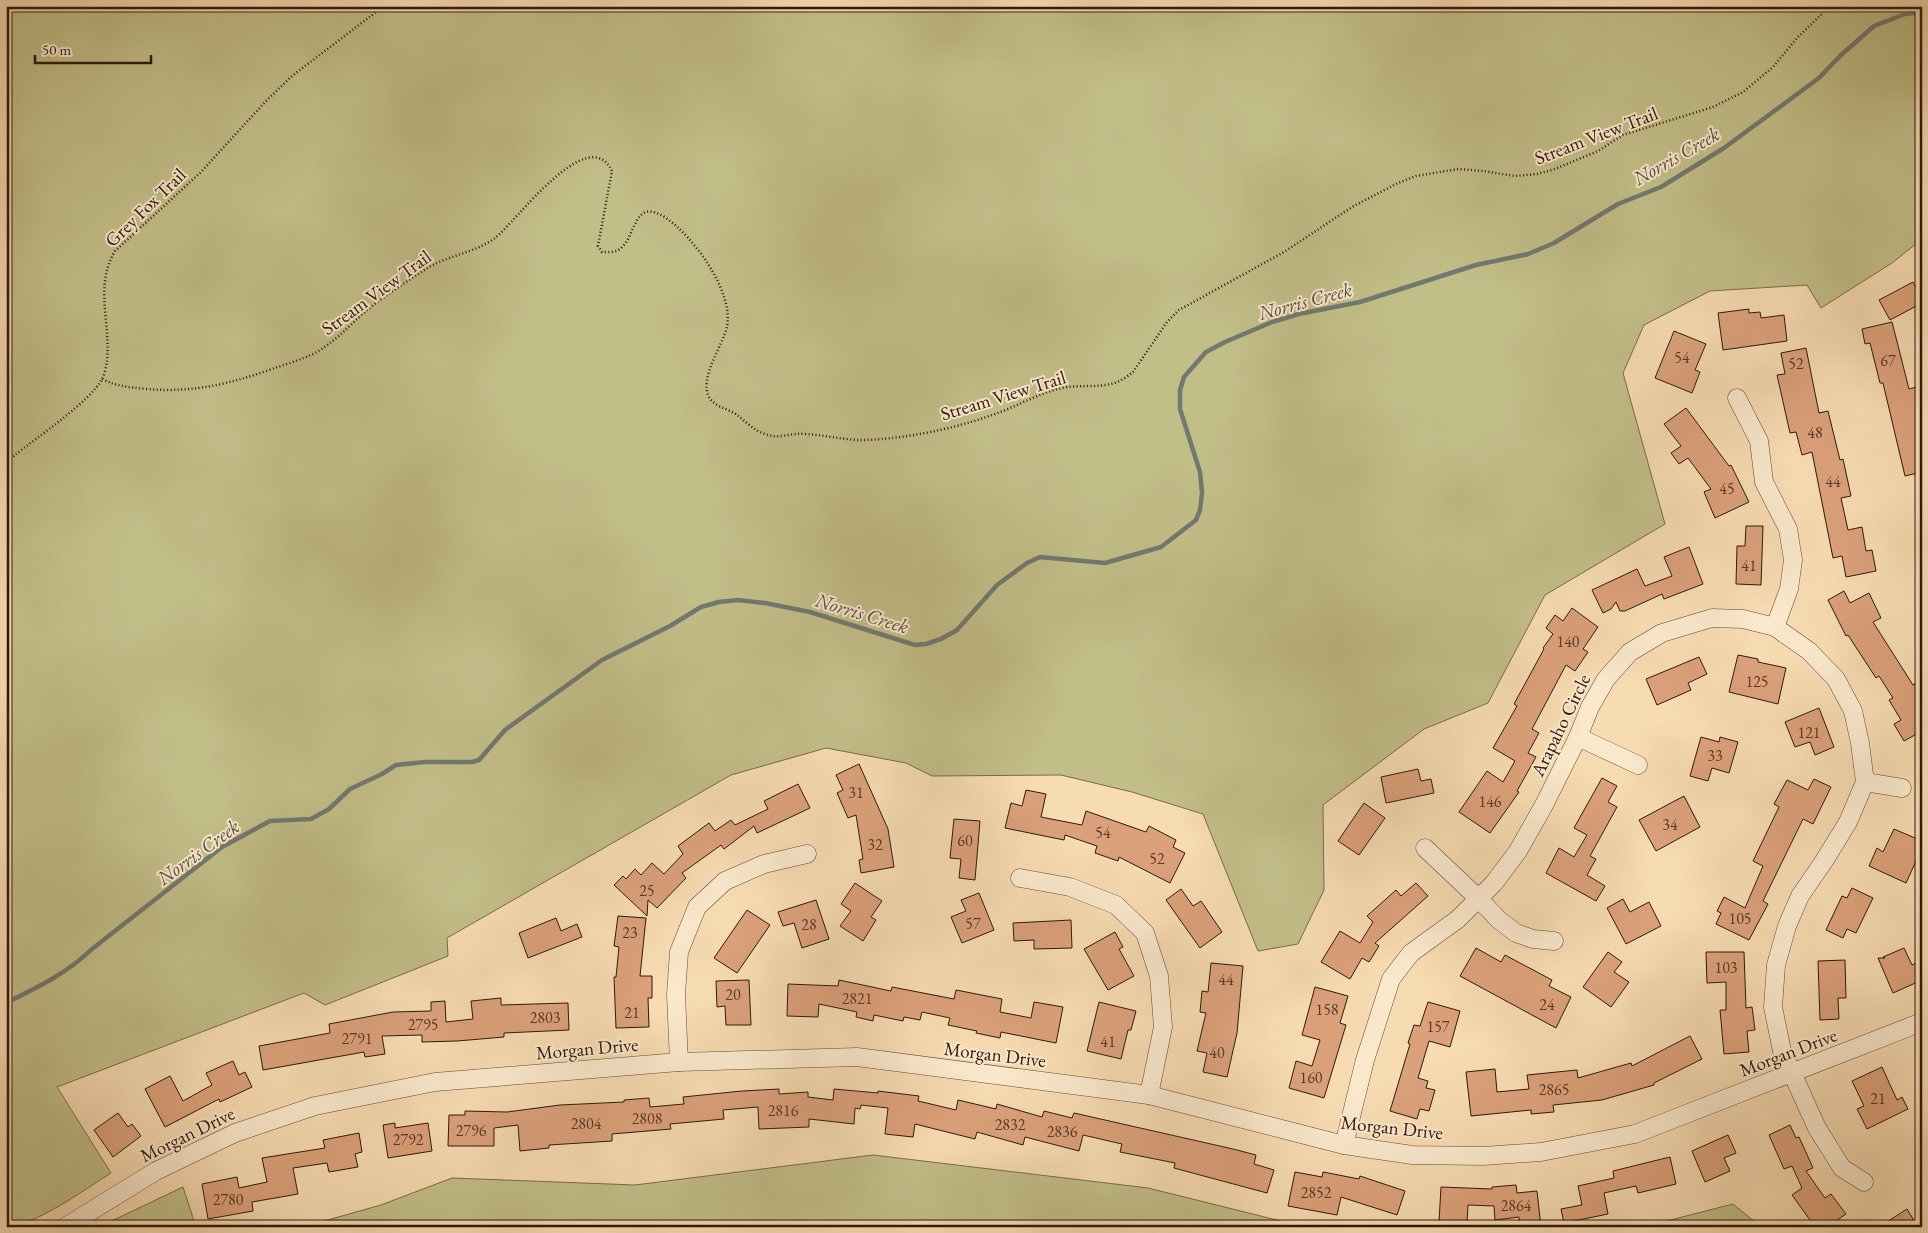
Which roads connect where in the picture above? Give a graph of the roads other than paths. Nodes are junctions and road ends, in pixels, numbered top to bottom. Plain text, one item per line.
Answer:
1 (1736, 398) dead end
2 (1774, 628) junction
3 (1578, 737) junction
4 (1638, 765) dead end
5 (1864, 782) junction
6 (1902, 788) dead end
7 (1425, 848) dead end
8 (807, 854) dead end
9 (1020, 878) dead end
10 (1478, 898) junction
11 (1554, 941) dead end
12 (1922, 1022) edge
13 (679, 1062) junction
14 (1793, 1073) junction
15 (1149, 1095) junction
16 (1344, 1145) junction
17 (1864, 1182) dead end
18 (65, 1227) edge

1 - 2 street
2 - 3 street, Arapaho Circle
2 - 5 street, Arapaho Circle
3 - 4 street
3 - 10 street, Arapaho Circle
5 - 6 street
5 - 14 street, Arapaho Circle
7 - 10 street
8 - 13 street
9 - 15 street
10 - 11 street
10 - 16 street, Arapaho Circle
12 - 14 street, Morgan Drive
13 - 15 street, Morgan Drive
13 - 18 street, Morgan Drive
14 - 16 street, Morgan Drive
14 - 17 street, Arapaho Circle
15 - 16 street, Morgan Drive

